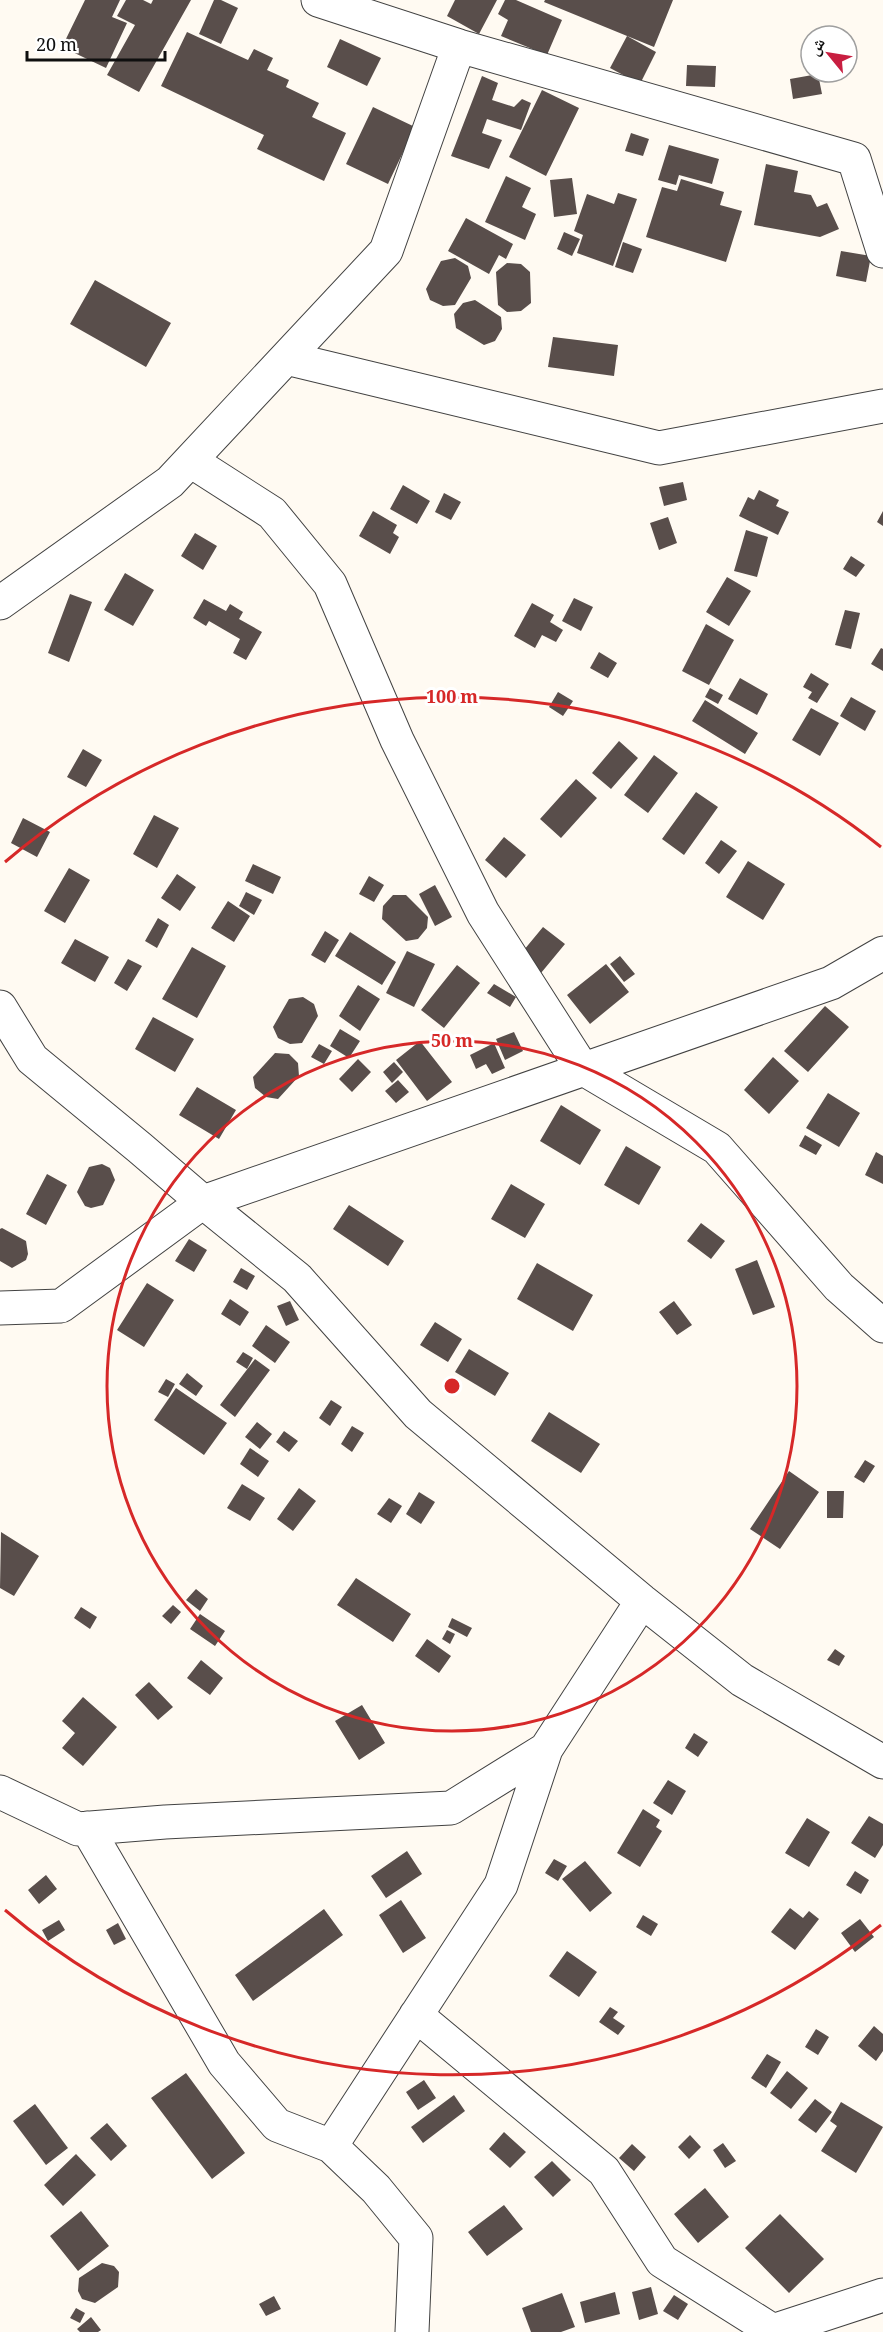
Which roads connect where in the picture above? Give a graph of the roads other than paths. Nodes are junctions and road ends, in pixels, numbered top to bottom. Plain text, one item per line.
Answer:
1 (318, 0) edge
2 (459, 46) junction
3 (883, 251) edge
4 (286, 358) junction
5 (883, 406) edge
6 (191, 461) junction
7 (0, 603) edge
8 (883, 953) edge
9 (0, 1007) edge
10 (582, 1068) junction
11 (202, 1202) junction
12 (0, 1308) edge
13 (883, 1326) edge
14 (642, 1601) junction
15 (546, 1749) junction
16 (883, 1762) edge
17 (0, 1792) edge
18 (87, 1828) junction
19 (416, 2015) junction
20 (331, 2146) junction
21 (883, 2295) edge
22 (412, 2332) edge

1 - 2 street
2 - 3 street
2 - 4 street
4 - 5 street
4 - 6 street
6 - 7 street
6 - 10 street
8 - 10 street
9 - 11 street
10 - 11 street
10 - 13 street
11 - 12 street
11 - 14 street
14 - 15 street
14 - 16 street
15 - 18 street
15 - 19 street
17 - 18 street
18 - 20 street
19 - 20 street
19 - 21 street
20 - 22 street

